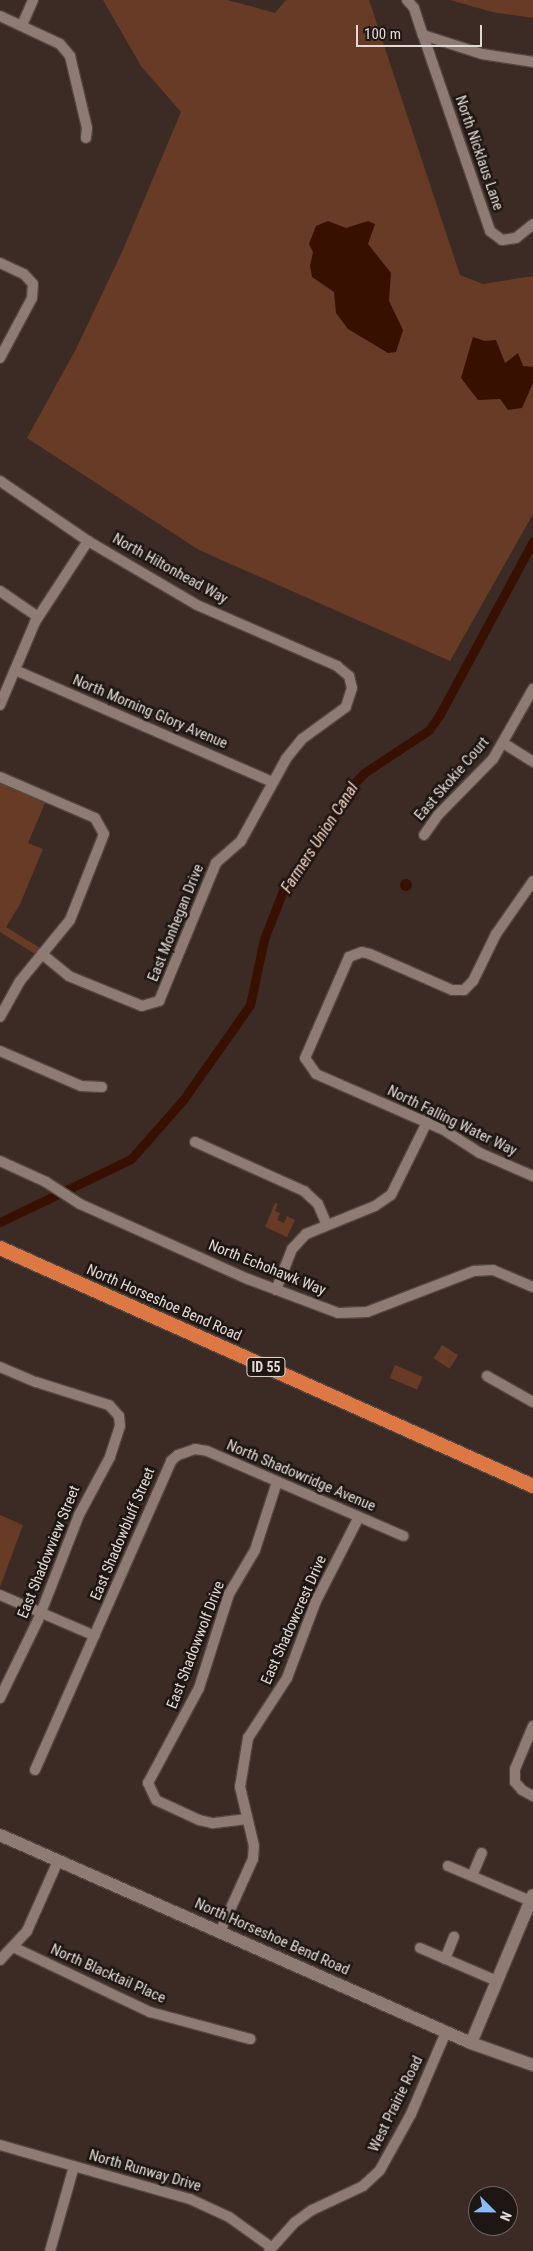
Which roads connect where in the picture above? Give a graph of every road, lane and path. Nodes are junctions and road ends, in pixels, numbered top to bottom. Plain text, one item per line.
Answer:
1 (33, 0) edge
2 (407, 0) edge
3 (0, 16) edge
4 (22, 25) junction
5 (423, 35) junction
6 (533, 62) edge
7 (86, 138) dead end
8 (533, 224) edge
9 (0, 263) edge
10 (0, 358) edge
11 (0, 481) edge
12 (88, 540) junction
13 (0, 591) edge
14 (38, 616) junction
15 (15, 670) junction
16 (352, 688) joint
17 (533, 689) edge
18 (0, 705) edge
19 (503, 742) junction
20 (533, 762) edge
21 (0, 777) edge
22 (273, 782) junction
23 (424, 835) dead end
24 (533, 881) edge
25 (530, 893) edge
26 (42, 954) junction
27 (0, 1017) edge
28 (0, 1051) edge
29 (102, 1087) dead end
30 (427, 1122) junction
31 (195, 1142) dead end
32 (0, 1161) edge
33 (533, 1176) edge
34 (327, 1224) junction
35 (0, 1248) edge
36 (533, 1287) edge
37 (276, 1290) junction
38 (0, 1367) edge
39 (487, 1376) dead end
40 (533, 1402) edge
41 (185, 1451) joint
42 (277, 1482) junction
43 (533, 1486) edge
44 (358, 1517) junction
45 (403, 1536) dead end
46 (0, 1596) edge
47 (41, 1613) junction
48 (95, 1636) junction
49 (0, 1698) edge
50 (533, 1726) edge
51 (36, 1770) dead end
52 (533, 1796) edge
53 (247, 1819) junction
54 (0, 1835) edge
55 (482, 1853) dead end
56 (58, 1861) junction
57 (448, 1866) dead end
58 (472, 1876) junction
59 (532, 1898) edge
60 (220, 1932) junction
61 (454, 1936) dead end
62 (14, 1947) junction
63 (420, 1948) dead end
64 (445, 1958) junction
65 (0, 1960) edge
66 (497, 1981) junction
67 (446, 2032) junction
68 (250, 2039) dead end
69 (471, 2043) junction
70 (533, 2065) edge
71 (0, 2145) edge
72 (74, 2166) junction
73 (270, 2249) edge
74 (50, 2251) edge

1 - 4 street
2 - 5 street, North Nicklaus Lane
3 - 4 street
4 - 7 street
5 - 6 street
5 - 8 street, North Nicklaus Lane
9 - 10 street
11 - 12 street, North Hiltonhead Way
12 - 14 street
12 - 16 street, North Hiltonhead Way
13 - 14 street
14 - 15 street
15 - 18 street
15 - 22 street, North Morning Glory Avenue
16 - 22 street, East Monhegan Drive
17 - 19 street, East Skokie Court
19 - 20 street
19 - 23 street, East Skokie Court
21 - 26 street
22 - 26 street, East Monhegan Drive
24 - 25 street
25 - 30 street, North Falling Water Way
26 - 27 street
28 - 29 street
30 - 33 street, North Falling Water Way
30 - 34 street
31 - 34 street
32 - 37 street, North Echohawk Way
34 - 37 street
35 - 43 highway, North Horseshoe Bend Road / ID 55
36 - 37 street, North Echohawk Way
38 - 47 street, East Shadowview Street
39 - 40 street
41 - 42 street, North Shadowridge Avenue
41 - 48 street, East Shadowbluff Street
42 - 44 street, North Shadowridge Avenue
42 - 53 street, East Shadowwolf Drive
44 - 45 street, North Shadowridge Avenue
44 - 53 street, East Shadowcrest Drive
46 - 47 street
47 - 48 street
47 - 49 street, East Shadowview Street
48 - 51 street, East Shadowbluff Street
50 - 52 street
53 - 60 street, East Shadowcrest Drive
54 - 56 street, North Horseshoe Bend Road
55 - 58 street
56 - 60 street, North Horseshoe Bend Road
56 - 62 street
57 - 58 street
58 - 59 street
59 - 66 street
60 - 67 street, North Horseshoe Bend Road
61 - 64 street
62 - 65 street
62 - 68 street, North Blacktail Place
63 - 64 street
64 - 66 street
66 - 69 street
67 - 69 street, North Horseshoe Bend Road
67 - 73 street, West Prairie Road
69 - 70 street, North Horseshoe Bend Road
71 - 72 street, North Runway Drive
72 - 73 street, North Runway Drive
72 - 74 street

